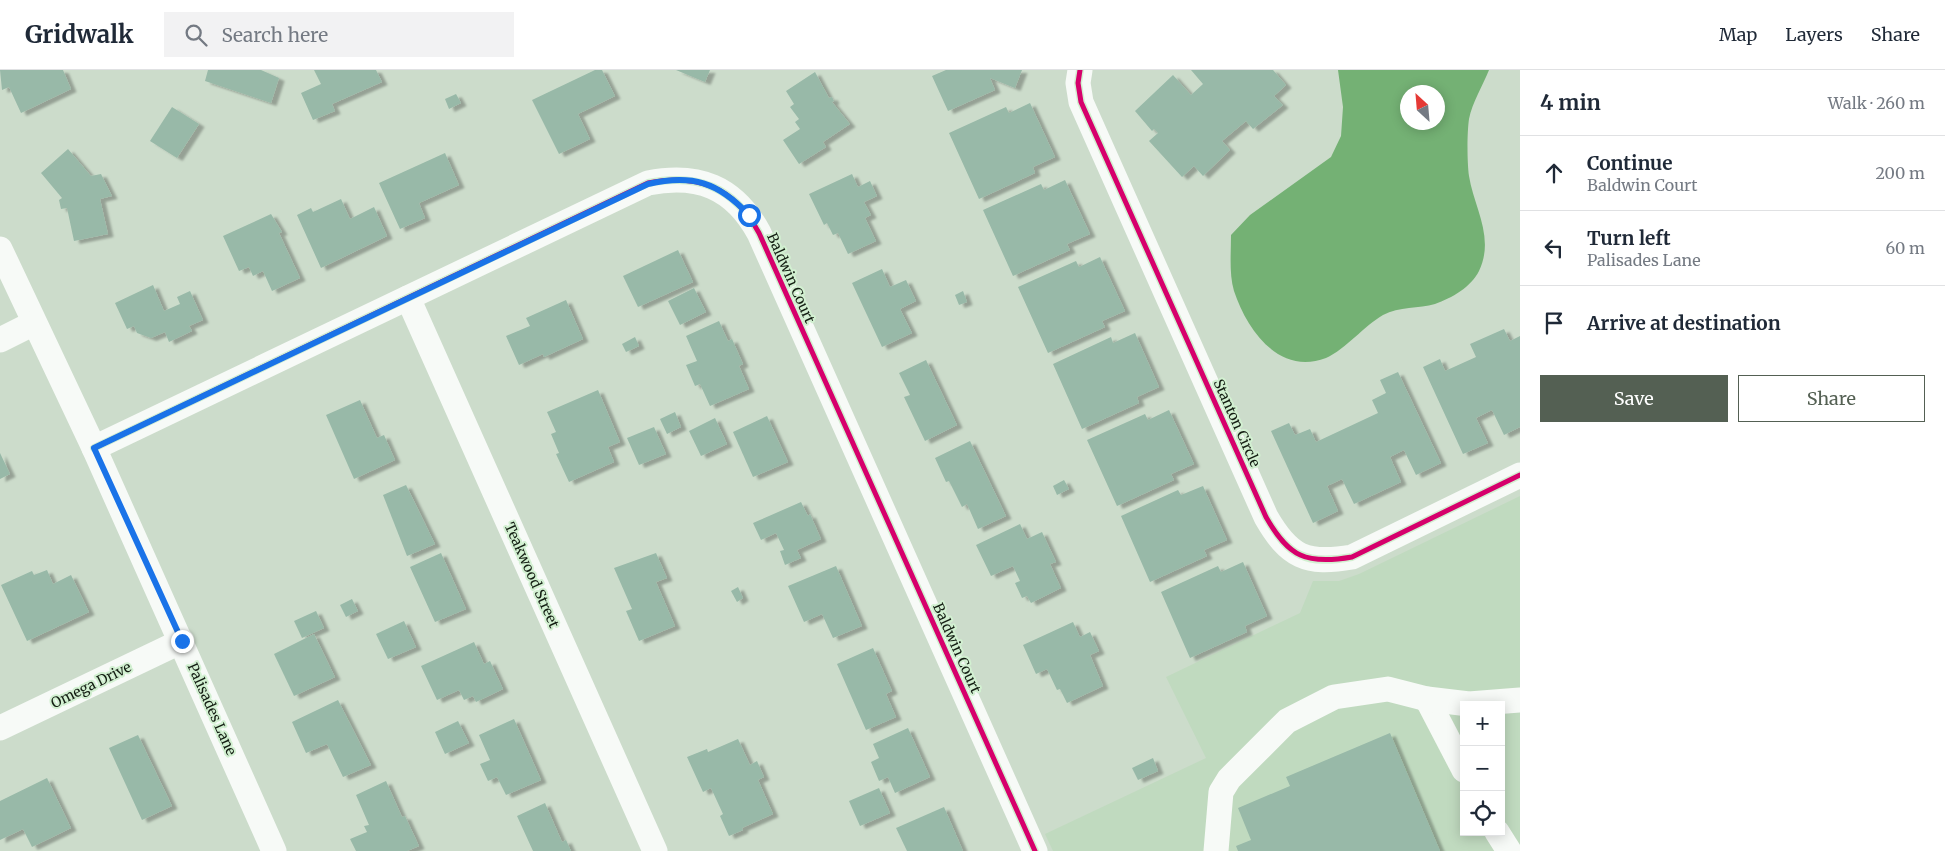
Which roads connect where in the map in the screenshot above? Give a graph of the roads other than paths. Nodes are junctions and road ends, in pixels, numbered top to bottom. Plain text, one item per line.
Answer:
1 (1080, 70) edge
2 (0, 249) edge
3 (408, 298) junction
4 (34, 323) junction
5 (0, 340) edge
6 (94, 448) junction
7 (1520, 475) edge
8 (182, 641) junction
9 (1427, 699) junction
10 (1520, 700) edge
11 (0, 728) edge
12 (1460, 762) edge
13 (1500, 836) edge
14 (274, 851) edge
15 (655, 851) edge
16 (1035, 851) edge
17 (1216, 851) edge
18 (1509, 851) edge

1 - 7 street, Stanton Circle
2 - 4 street, Palisades Lane
3 - 6 street, Baldwin Court
3 - 15 street, Teakwood Street
3 - 16 street, Baldwin Court
4 - 5 street
4 - 6 street, Palisades Lane
6 - 8 street, Palisades Lane
8 - 11 street, Omega Drive
8 - 14 street, Palisades Lane
9 - 10 street
9 - 12 street
9 - 17 street
13 - 18 street

